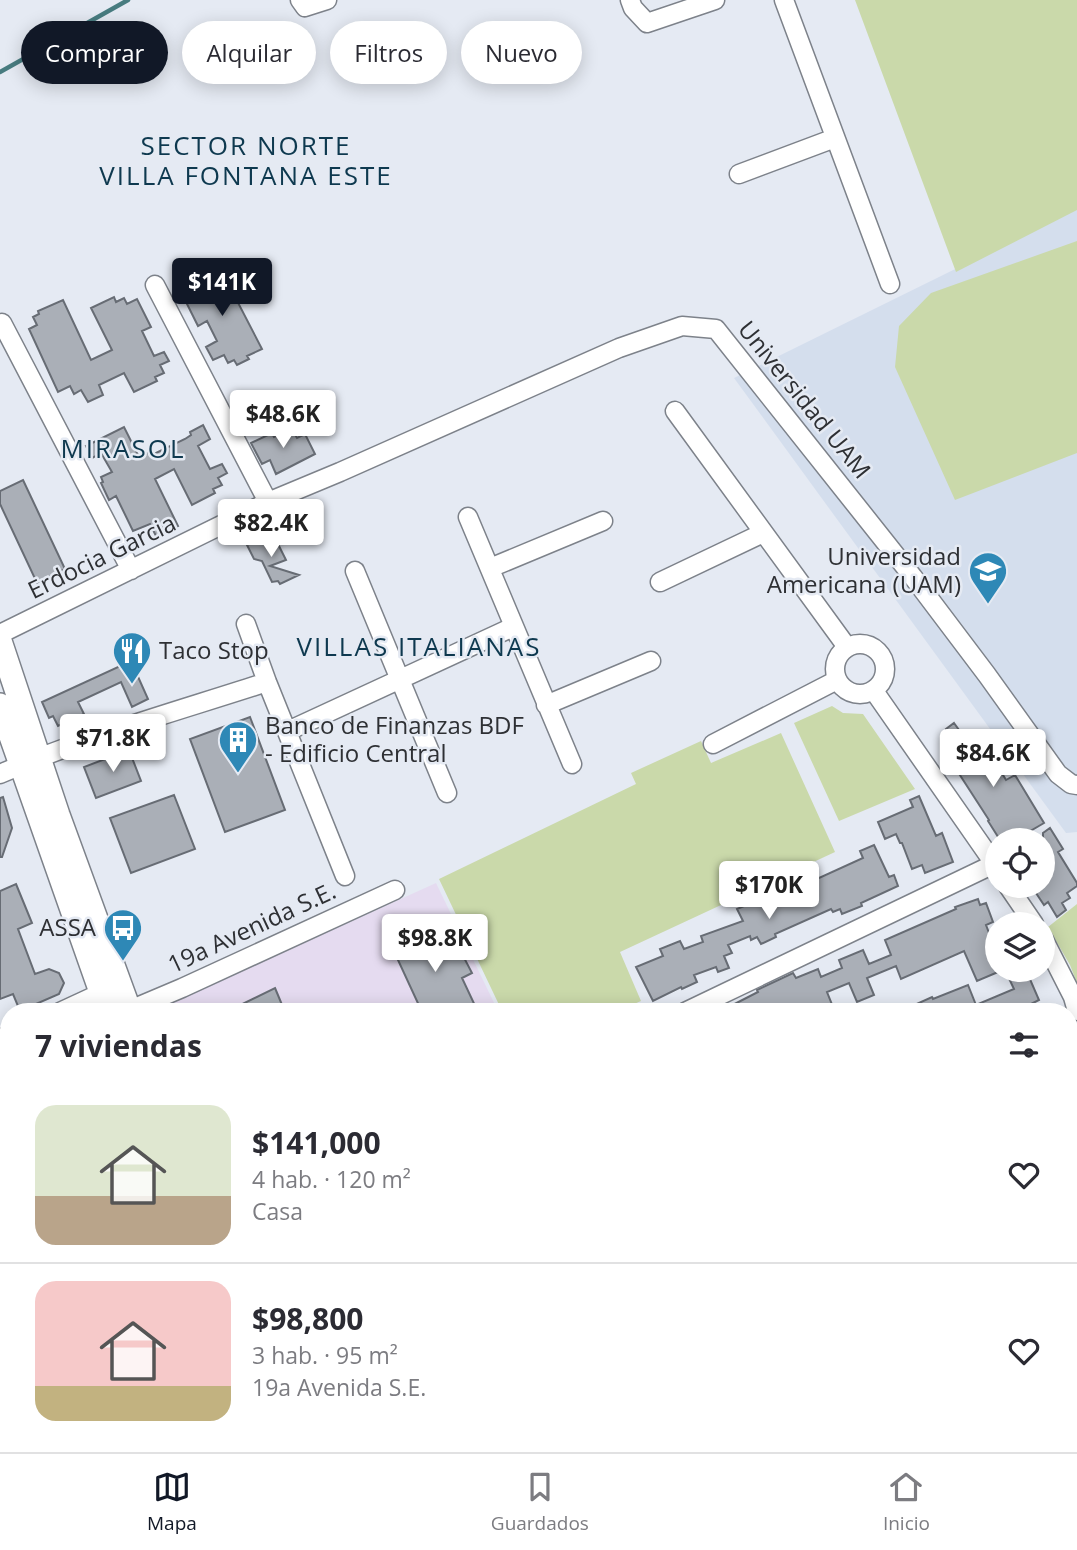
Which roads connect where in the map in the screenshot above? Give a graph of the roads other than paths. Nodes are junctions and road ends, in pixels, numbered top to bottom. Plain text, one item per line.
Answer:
1 (300, 0) edge
2 (327, 0) edge
3 (630, 0) edge
4 (715, 0) edge
5 (784, 0) edge
6 (835, 138) junction
7 (739, 174) dead end
8 (890, 284) dead end
9 (155, 285) dead end
10 (2, 323) edge
11 (675, 411) dead end
12 (340, 472) joint
13 (268, 502) junction
14 (468, 517) dead end
15 (603, 521) dead end
16 (763, 533) junction
17 (490, 568) junction
18 (131, 570) junction
19 (355, 571) dead end
20 (660, 582) dead end
21 (246, 624) dead end
22 (513, 627) junction
23 (0, 634) edge
24 (0, 641) edge
25 (847, 647) junction
26 (651, 660) dead end
27 (400, 678) junction
28 (837, 680) junction
29 (0, 684) edge
30 (259, 684) junction
31 (874, 691) junction
32 (0, 705) edge
33 (546, 705) junction
34 (288, 731) junction
35 (713, 744) dead end
36 (29, 761) junction
37 (572, 764) dead end
38 (0, 774) edge
39 (1077, 785) edge
40 (447, 793) dead end
41 (985, 851) edge
42 (985, 872) edge
43 (345, 876) dead end
44 (395, 890) dead end
45 (74, 916) junction
46 (1055, 960) edge
47 (115, 1003) edge
48 (117, 1003) edge
49 (118, 1003) edge
50 (132, 1003) edge
51 (704, 1003) edge
52 (1075, 1003) edge

1 - 2 street
3 - 4 street
5 - 6 street
6 - 7 street
6 - 8 street
9 - 13 street
10 - 18 street
11 - 16 street
12 - 13 street, Erdocia Garcia
12 - 39 street, Universidad UAM
13 - 18 street, Erdocia Garcia
14 - 17 street
15 - 17 street
16 - 20 street
16 - 25 street
17 - 22 street
18 - 23 street, Erdocia Garcia
19 - 27 street
21 - 30 street
22 - 27 street
22 - 33 street
24 - 36 main road
25 - 28 street
25 - 31 street
26 - 33 street
27 - 34 street
27 - 40 street
28 - 31 street
28 - 35 street
29 - 36 main road
30 - 34 street
30 - 36 street
31 - 41 street
32 - 36 main road
33 - 37 street
34 - 43 street
36 - 38 street
36 - 45 main road
36 - 49 main road
42 - 51 street
44 - 50 street, 19a Avenida S.E.
45 - 47 main road
45 - 48 main road
46 - 52 street

